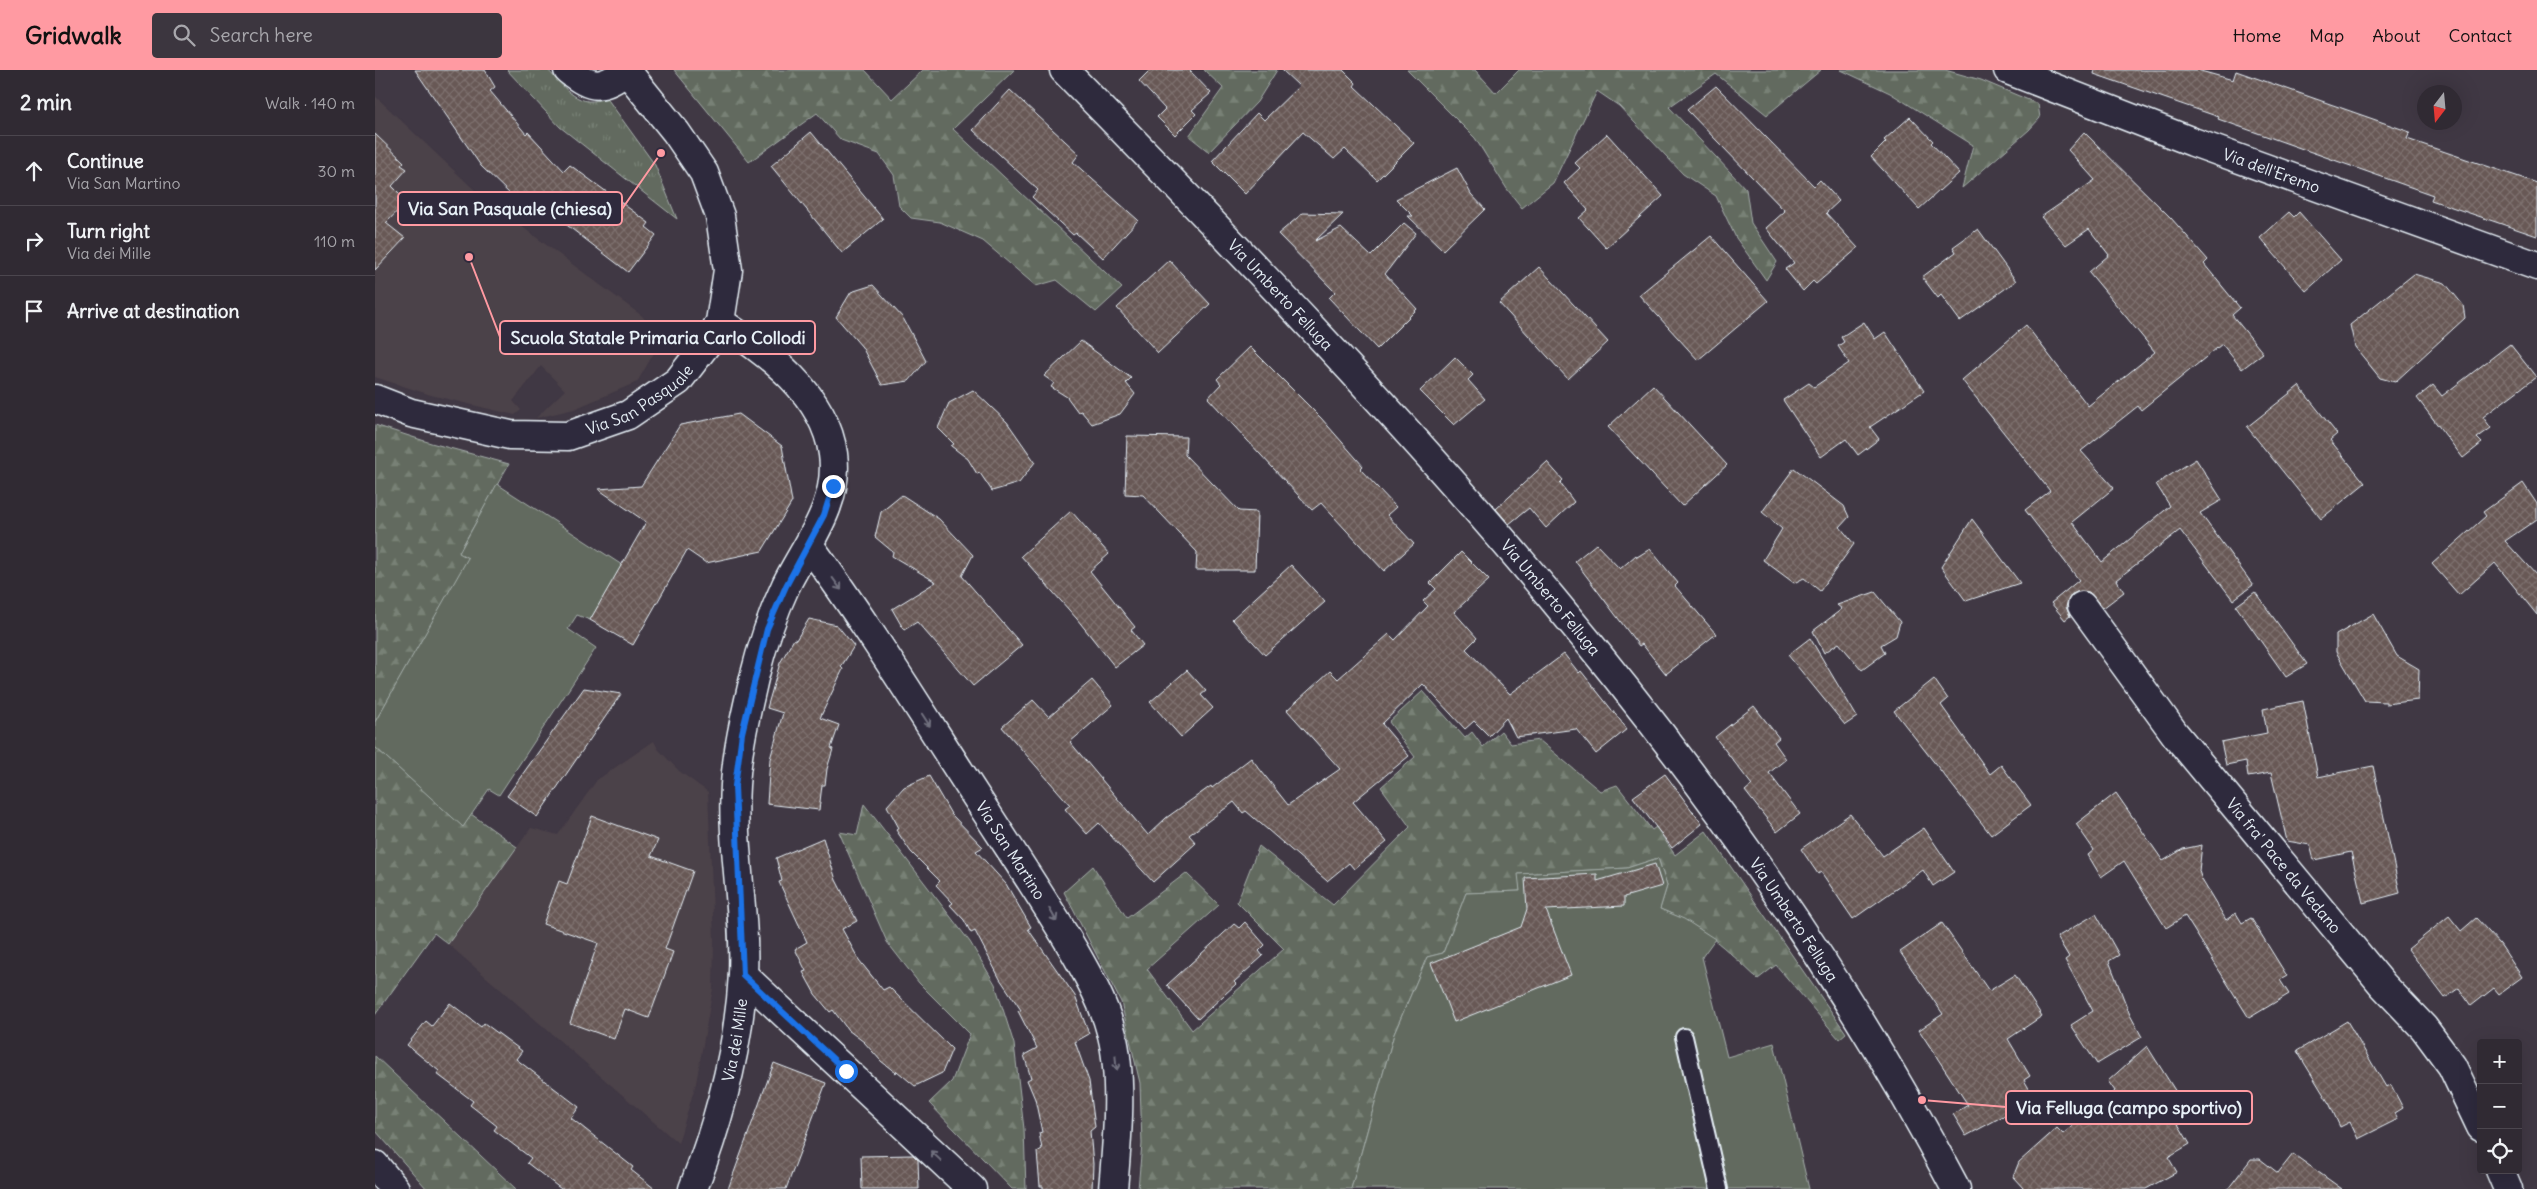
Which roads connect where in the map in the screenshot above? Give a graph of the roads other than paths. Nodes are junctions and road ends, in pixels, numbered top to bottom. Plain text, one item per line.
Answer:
1 (568, 70) edge
2 (626, 70) edge
3 (1063, 70) edge
4 (2008, 70) edge
5 (2061, 70) edge
6 (2080, 99) junction
7 (2537, 266) edge
8 (720, 322) junction
9 (375, 399) edge
10 (809, 545) junction
11 (2082, 606) dead end
12 (743, 975) junction
13 (1683, 1037) dead end
14 (2477, 1119) edge
15 (375, 1165) edge
16 (2502, 1174) edge
17 (1956, 1184) edge
18 (395, 1189) edge
19 (693, 1189) edge
20 (972, 1189) edge
21 (1113, 1189) edge
22 (1719, 1189) edge
23 (2508, 1189) edge

1 - 2 street
2 - 8 street, Via San Pasquale
3 - 17 street, Via Umberto Felluga
4 - 6 street, Via dell'Eremo
5 - 6 street
6 - 7 street, Via dell'Eremo
8 - 9 street, Via San Pasquale
8 - 10 street, Via dei Mille
10 - 12 street, Via dei Mille
10 -> 21 street, Via San Martino
11 - 14 street, Via fra' Pace da Vedano
12 - 19 street, Via dei Mille
20 -> 12 street
13 - 22 lane
15 - 18 street
16 - 23 street

